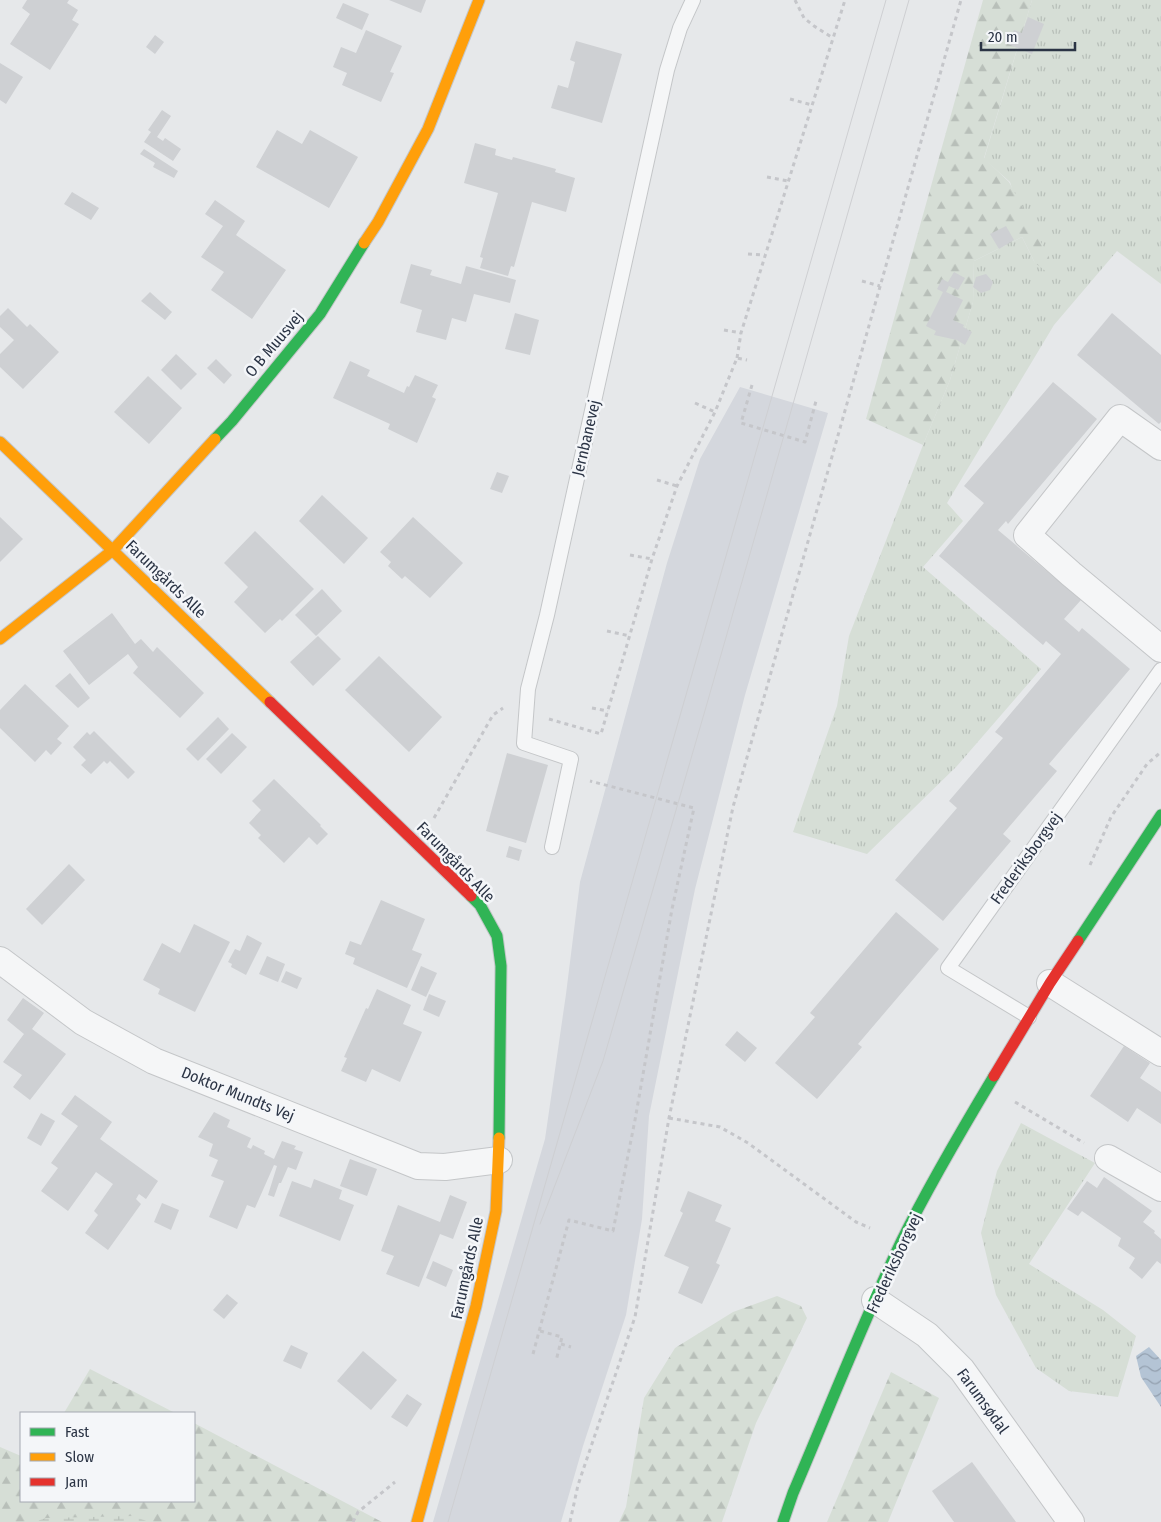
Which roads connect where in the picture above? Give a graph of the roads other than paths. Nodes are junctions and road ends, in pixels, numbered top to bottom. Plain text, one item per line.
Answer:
1 (479, 0) edge
2 (693, 0) edge
3 (0, 442) edge
4 (1161, 447) edge
5 (113, 550) junction
6 (0, 639) edge
7 (1161, 649) edge
8 (1161, 670) edge
9 (1161, 815) edge
10 (552, 847) dead end
11 (0, 960) edge
12 (1050, 983) junction
13 (1029, 1017) junction
14 (1161, 1053) edge
15 (1108, 1158) road end
16 (499, 1160) junction
17 (1161, 1188) edge
18 (876, 1300) junction
19 (417, 1522) edge
20 (783, 1522) edge
21 (1071, 1522) edge

1 - 5 street, O B Muusvej
2 - 10 lane, Jernbanevej
3 - 5 street, Farumgårds Alle
4 - 7 street
5 - 6 street, O B Muusvej
5 - 16 street, Farumgårds Alle
8 - 13 lane, Frederiksborgvej
9 - 12 street, Frederiksborgvej
11 - 16 street, Doktor Mundts Vej
12 - 13 street, Frederiksborgvej
12 - 14 street
13 - 18 street, Frederiksborgvej
15 - 17 street
16 - 19 street, Farumgårds Alle
18 - 20 street, Frederiksborgvej
18 - 21 street, Farumsødal

